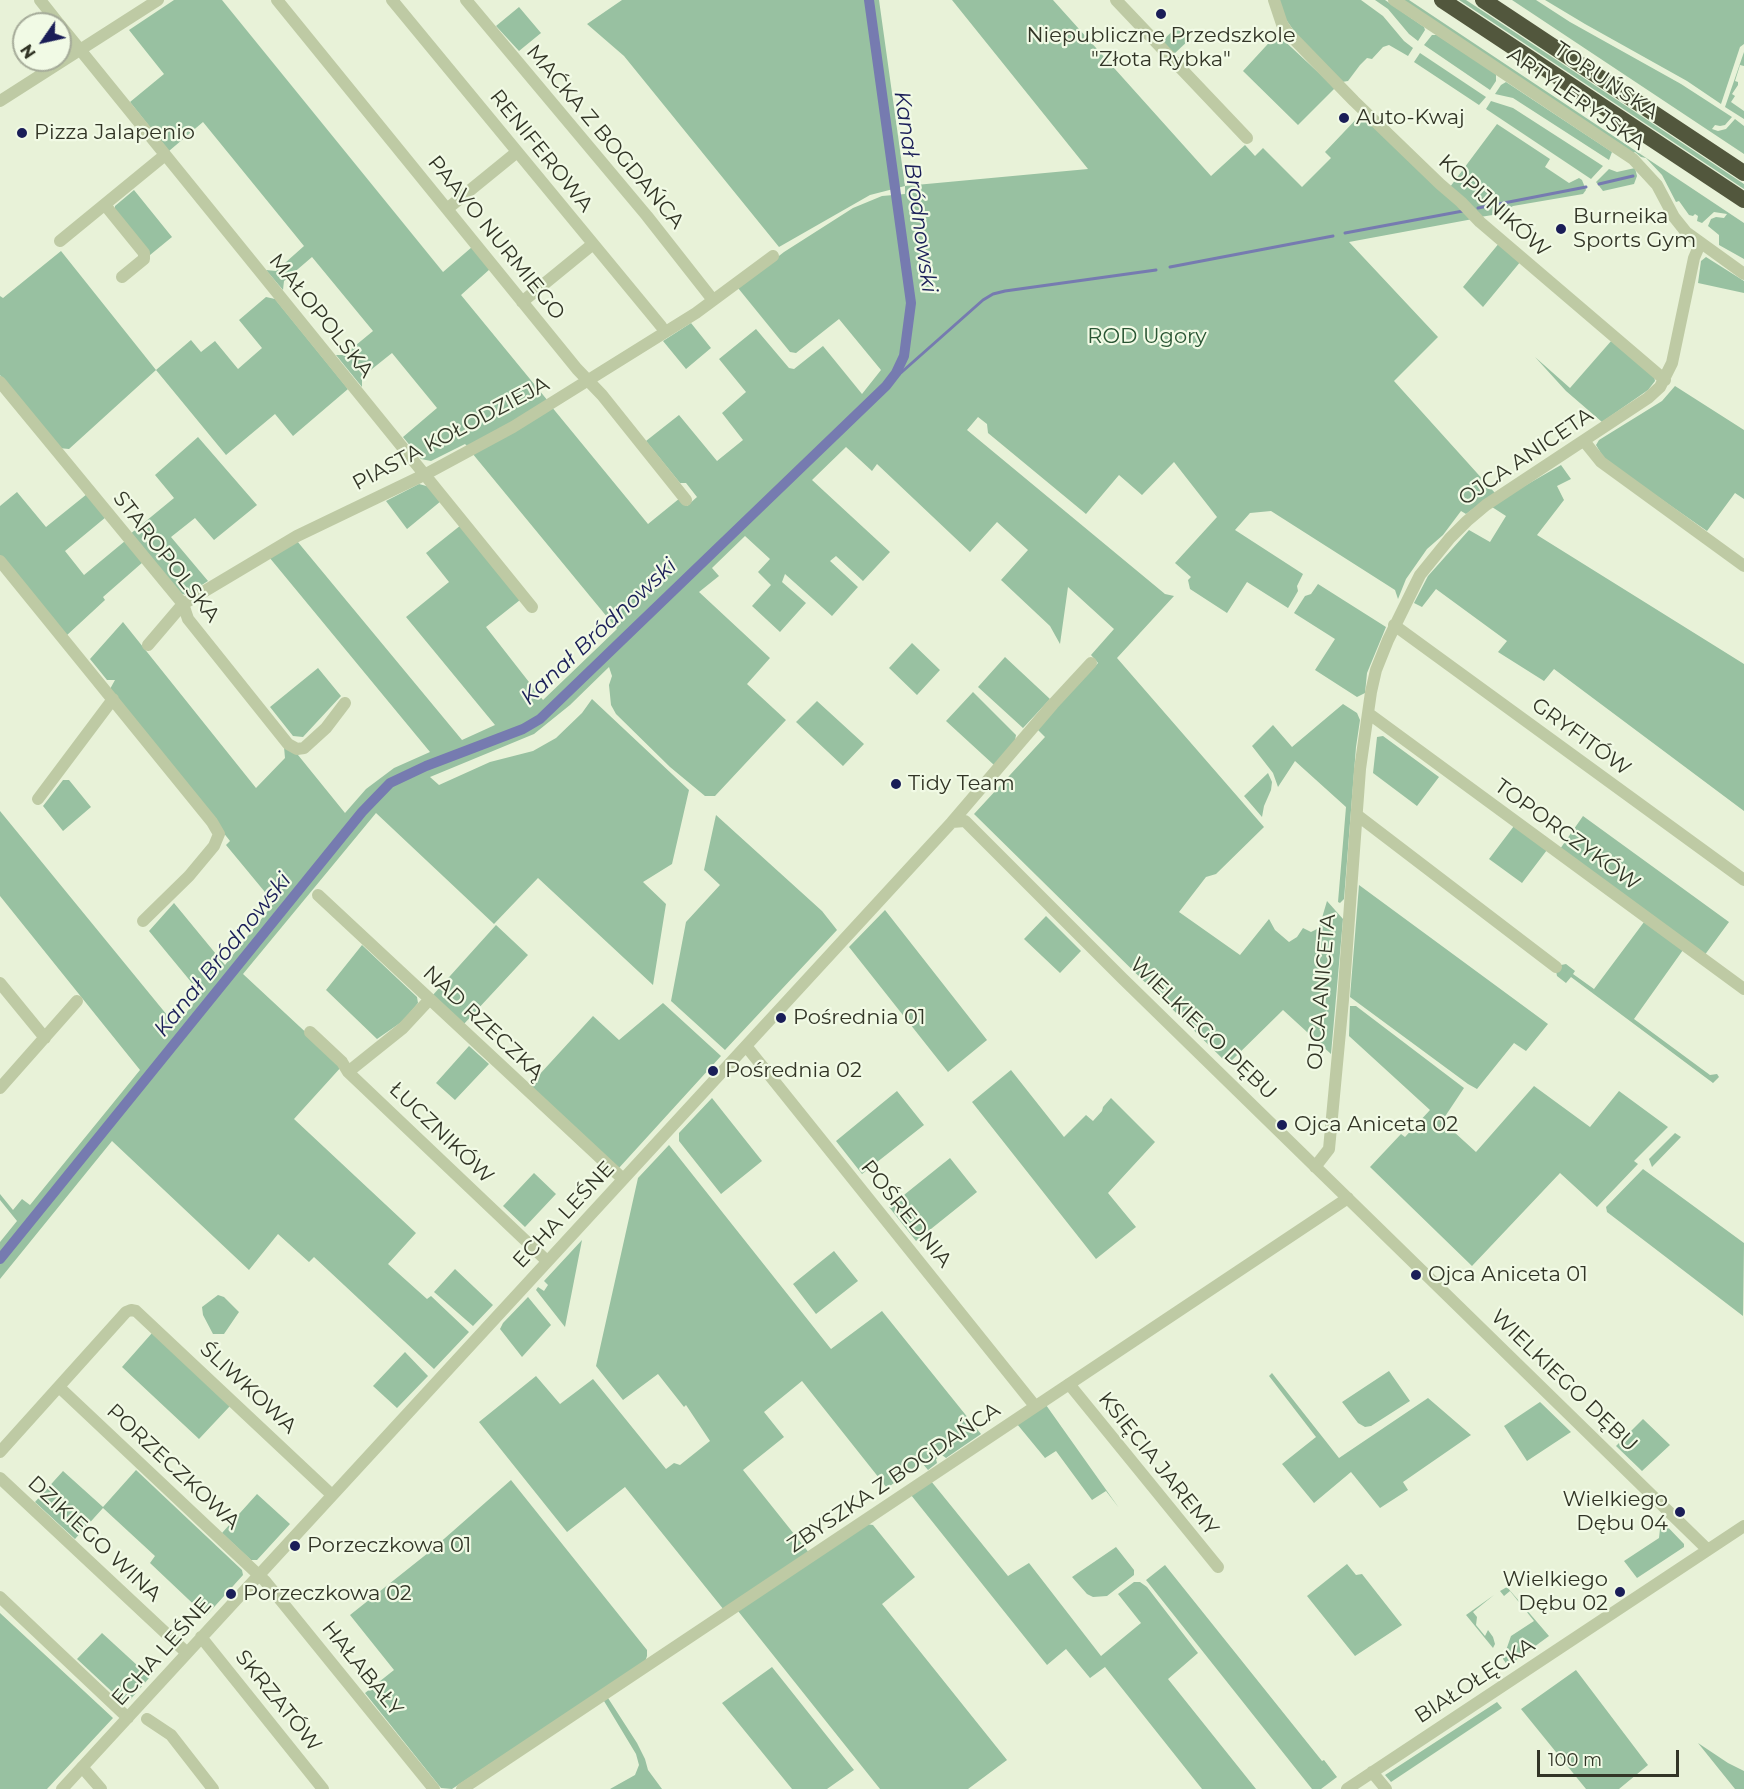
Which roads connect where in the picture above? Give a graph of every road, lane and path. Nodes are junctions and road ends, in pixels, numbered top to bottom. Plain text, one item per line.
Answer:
1 (40, 0) edge
2 (392, 0) edge
3 (466, 0) edge
4 (1116, 0) edge
5 (1274, 0) edge
6 (1394, 0) edge
7 (1442, 0) edge
8 (1483, 0) edge
9 (156, 1) edge
10 (283, 2) edge
11 (50, 12) edge
12 (72, 40) edge
13 (80, 51) junction
14 (0, 100) edge
15 (1247, 138) dead end
16 (517, 152) junction
17 (165, 155) junction
18 (1744, 173) edge
19 (1744, 200) edge
20 (105, 205) junction
21 (447, 209) junction
22 (60, 241) dead end
23 (593, 244) junction
24 (1700, 244) junction
25 (773, 256) dead end
26 (1744, 274) edge
27 (122, 278) dead end
28 (713, 300) junction
29 (522, 302) junction
30 (661, 326) dead end
31 (1665, 380) junction
32 (589, 381) junction
33 (0, 382) edge
34 (1584, 441) junction
35 (426, 474) junction
36 (686, 500) dead end
37 (0, 561) edge
38 (1744, 566) edge
39 (183, 604) junction
40 (532, 607) dead end
41 (1394, 625) junction
42 (148, 645) dead end
43 (1091, 663) dead end
44 (113, 699) junction
45 (345, 703) dead end
46 (1368, 713) junction
47 (38, 799) dead end
48 (1357, 815) junction
49 (952, 822) junction
50 (1744, 880) edge
51 (318, 894) dead end
52 (143, 921) dead end
53 (1556, 967) dead end
54 (0, 983) edge
55 (1744, 989) edge
56 (429, 1000) junction
57 (77, 1001) dead end
58 (310, 1032) dead end
59 (45, 1038) junction
60 (746, 1046) junction
61 (348, 1072) junction
62 (0, 1088) edge
63 (1315, 1167) junction
64 (623, 1179) junction
65 (1348, 1198) junction
66 (547, 1262) junction
67 (1069, 1384) junction
68 (59, 1388) junction
69 (1035, 1406) junction
70 (0, 1452) edge
71 (0, 1478) edge
72 (332, 1495) junction
73 (1744, 1526) edge
74 (1708, 1550) junction
75 (1218, 1567) dead end
76 (259, 1574) junction
77 (0, 1598) edge
78 (201, 1637) junction
79 (187, 1653) junction
80 (128, 1718) junction
81 (147, 1719) dead end
82 (82, 1767) junction
83 (1372, 1772) junction
84 (62, 1789) edge
85 (101, 1789) edge
86 (213, 1789) edge
87 (323, 1789) edge
88 (434, 1789) edge
89 (462, 1789) edge
90 (1347, 1789) edge
91 (1386, 1789) edge

1 - 11 street, MAŁOPOLSKA
2 - 16 street, RENIFEROWA
3 - 28 street, MAĆKA Z BOGDAŃCA
4 - 15 street
5 - 31 street, KOPIJNIKÓW
6 - 24 street, ARTYLERYJSKA
7 - 19 highway, TORUŃSKA
8 - 18 highway, TORUŃSKA
9 - 13 street
10 - 21 street, PAAVO NURMIEGO
12 - 13 street, MAŁOPOLSKA
13 - 14 street
13 - 17 street, MAŁOPOLSKA
16 - 21 street
16 - 23 street, RENIFEROWA
17 - 20 street
17 - 35 street, MAŁOPOLSKA
20 - 22 street
20 - 27 street
21 - 29 street, PAAVO NURMIEGO
23 - 29 street
23 - 30 street, RENIFEROWA
24 - 26 street, ARTYLERYJSKA
24 - 31 street, OJCA ANICETA
25 - 28 street, PIASTA KOŁODZIEJA
28 - 32 street, PIASTA KOŁODZIEJA
29 - 32 street, PAAVO NURMIEGO
31 - 34 street, OJCA ANICETA
32 - 35 street, PIASTA KOŁODZIEJA
32 - 36 street, PAAVO NURMIEGO
33 - 39 street, STAROPOLSKA
34 - 38 street
34 - 41 street, OJCA ANICETA
35 - 39 street, PIASTA KOŁODZIEJA
35 - 40 street, MAŁOPOLSKA
37 - 44 street
39 - 42 street, PIASTA KOŁODZIEJA
39 - 45 street, STAROPOLSKA
41 - 46 street, OJCA ANICETA
41 - 50 street, GRYFITÓW
43 - 49 street, ECHA LEŚNE
44 - 47 street
44 - 52 street
46 - 48 street, OJCA ANICETA
46 - 55 street, TOPORCZYKÓW
48 - 53 street
48 - 63 street, OJCA ANICETA
49 - 60 street, ECHA LEŚNE
49 - 63 street, WIELKIEGO DĘBU
51 - 56 street, NAD RZECZKĄ
54 - 59 street
56 - 61 street
56 - 64 street, NAD RZECZKĄ
57 - 59 street
58 - 61 street, ŁUCZNIKÓW
59 - 62 street
60 - 64 street, ECHA LEŚNE
60 - 69 street, POŚREDNIA
61 - 66 street, ŁUCZNIKÓW
63 - 65 street, WIELKIEGO DĘBU
64 - 66 street, ECHA LEŚNE
65 - 67 street, ZBYSZKA Z BOGDAŃCA
65 - 74 street, WIELKIEGO DĘBU
66 - 72 street, ECHA LEŚNE
67 - 69 street, ZBYSZKA Z BOGDAŃCA
67 - 75 street, KSIĘCIA JAREMY
68 - 70 street
68 - 72 street, ŚLIWKOWA
68 - 76 street, PORZECZKOWA
69 - 89 street, ZBYSZKA Z BOGDAŃCA
71 - 79 street, DZIKIEGO WINA
72 - 76 street, ECHA LEŚNE
73 - 74 street, BIAŁOŁĘCKA
74 - 83 street, BIAŁOŁĘCKA
76 - 78 street, ECHA LEŚNE
76 - 88 street, HAŁABAŁY
77 - 80 street
78 - 79 street, ECHA LEŚNE
78 - 87 street, SKRZATÓW
79 - 80 street, ECHA LEŚNE
80 - 82 street, ECHA LEŚNE
81 - 86 street
82 - 84 street, ECHA LEŚNE
82 - 85 street
83 - 90 street, BIAŁOŁĘCKA
83 - 91 street

